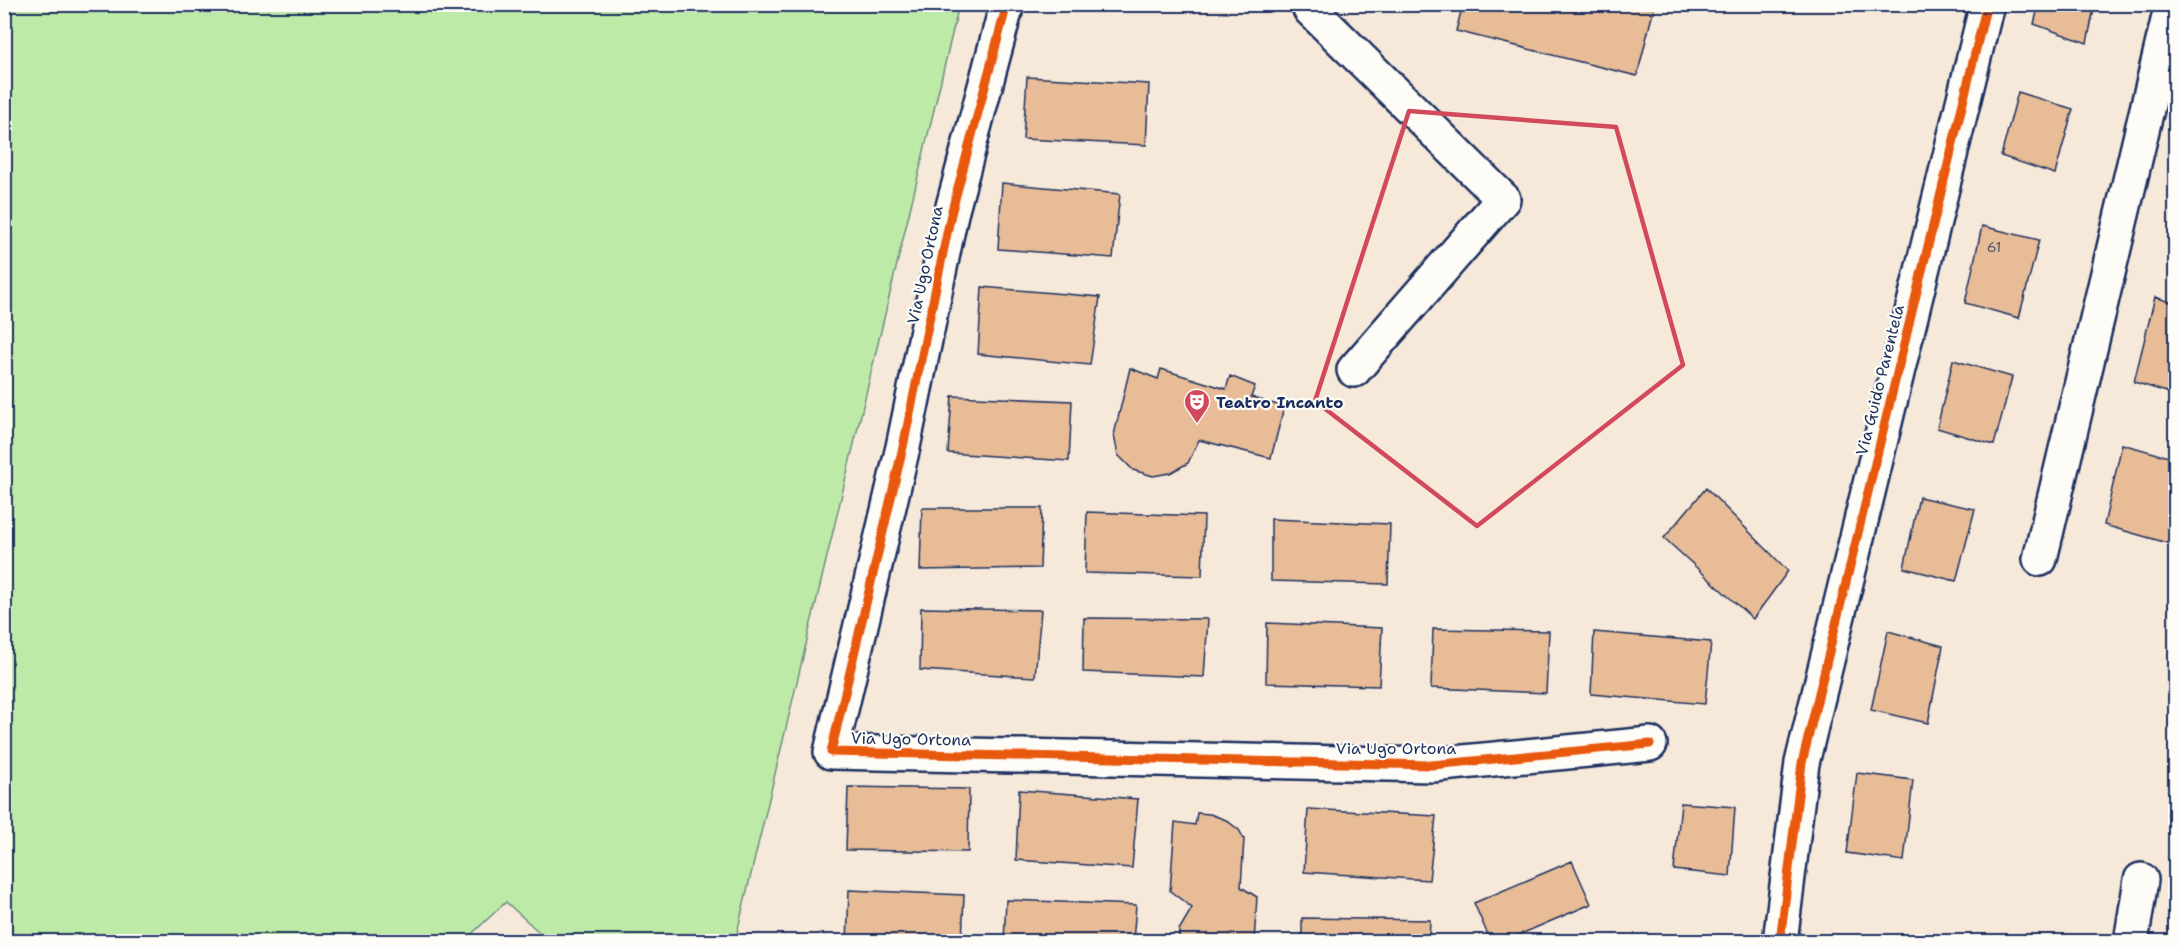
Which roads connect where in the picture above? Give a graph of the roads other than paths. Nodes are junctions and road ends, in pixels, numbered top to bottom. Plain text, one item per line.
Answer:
1 (1007, 4) edge
2 (1987, 4) edge
3 (2172, 4) edge
4 (1310, 6) edge
5 (1353, 370) dead end
6 (2040, 559) dead end
7 (1650, 744) dead end
8 (2141, 880) dead end
9 (1780, 942) edge
10 (2131, 942) edge

1 - 7 street, Via Ugo Ortona
2 - 9 street, Via Guido Parentela
3 - 6 street
4 - 5 street
8 - 10 street

